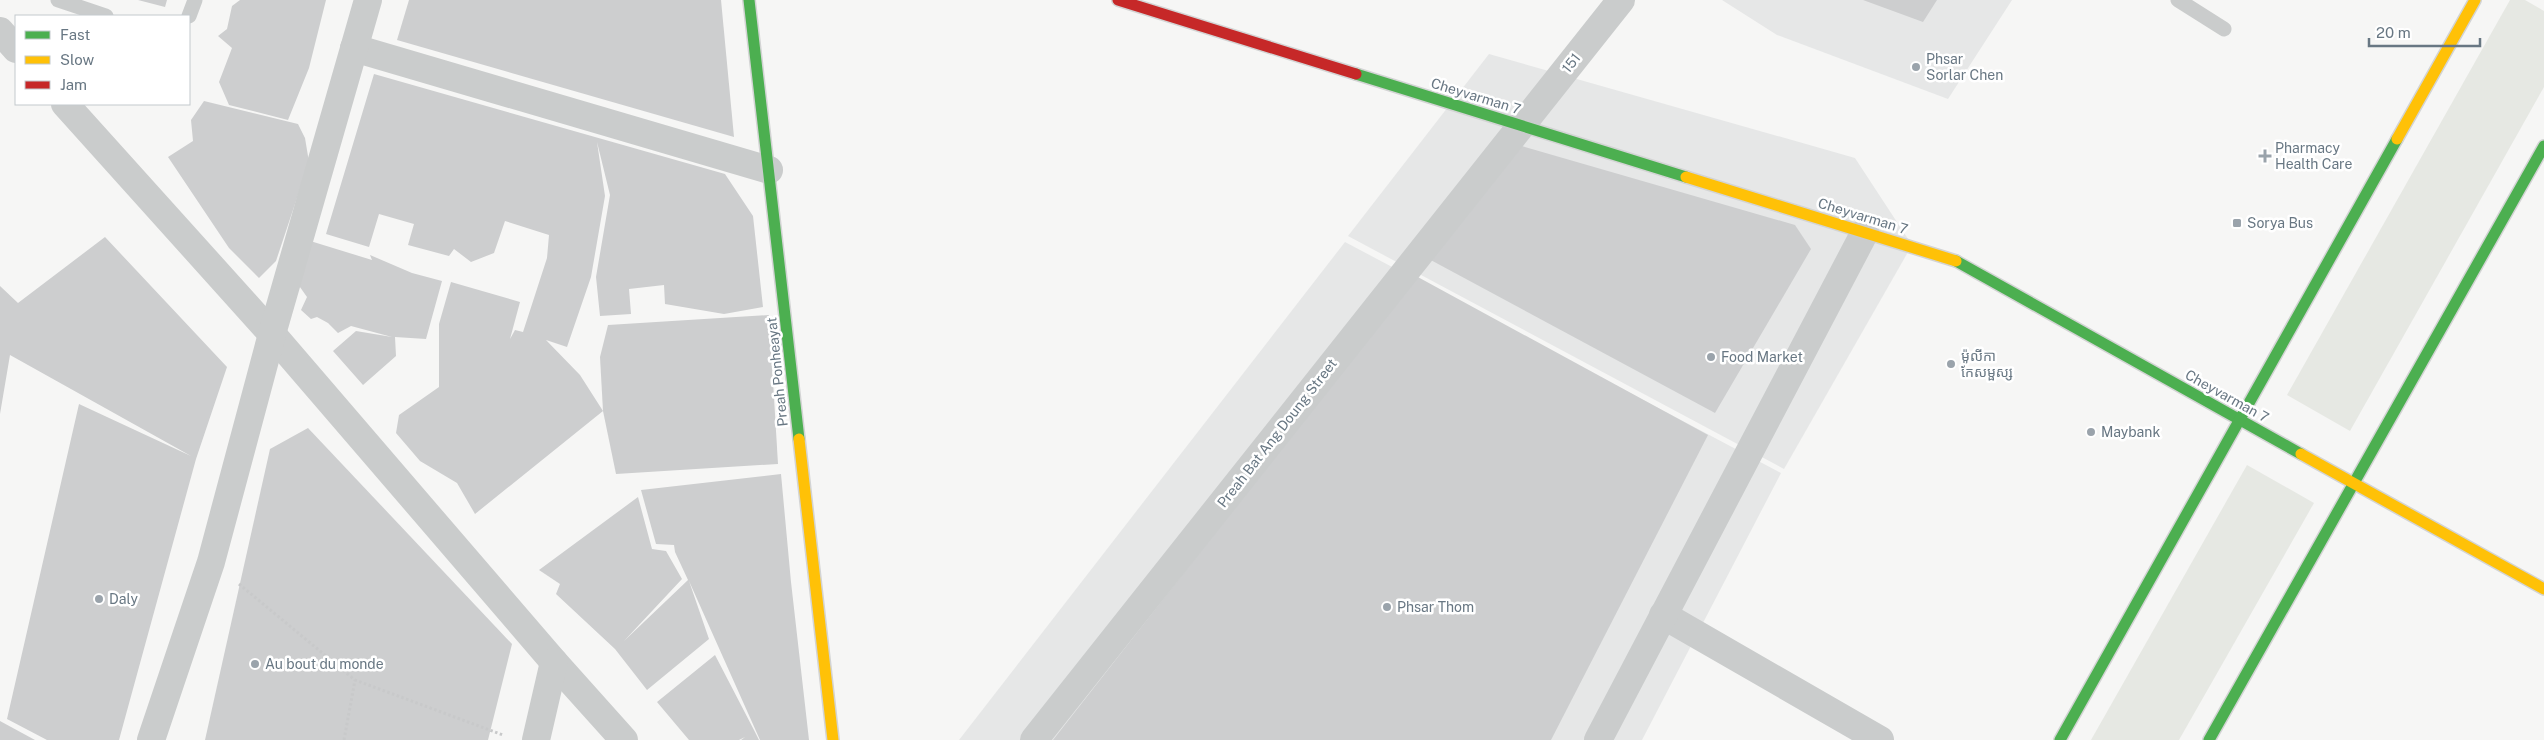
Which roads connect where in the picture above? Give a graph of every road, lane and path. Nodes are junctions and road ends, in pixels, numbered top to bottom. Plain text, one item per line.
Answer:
1 (58, 0) edge
2 (195, 0) edge
3 (368, 0) edge
4 (749, 0) edge
5 (1118, 0) edge
6 (1621, 0) edge
7 (2178, 0) edge
8 (2475, 0) edge
9 (103, 15) edge
10 (189, 15) edge
11 (2224, 29) dead end
12 (0, 31) edge
13 (354, 48) junction
14 (15, 49) edge
15 (66, 105) edge
16 (1521, 126) junction
17 (2544, 146) edge
18 (769, 170) junction
19 (1865, 232) junction
20 (272, 334) junction
21 (2240, 420) junction
22 (2354, 483) junction
23 (211, 562) junction
24 (2544, 589) edge
25 (1663, 615) junction
26 (554, 662) junction
27 (355, 680) junction
28 (507, 737) dead end
29 (151, 740) edge
30 (344, 740) edge
31 (536, 740) edge
32 (624, 740) edge
33 (834, 740) edge
34 (1034, 740) edge
35 (1598, 740) edge
36 (1880, 740) edge
37 (2060, 740) edge
38 (2208, 740) edge

1 - 9 lane
2 - 10 lane
3 - 13 street
4 - 18 street, Preah Ponheayat
5 - 16 street, Cheyvarman 7
6 - 16 street, 151
7 - 11 lane
8 - 21 street
12 - 14 street
13 - 18 street
13 - 20 street
15 - 20 street
16 - 19 street, Cheyvarman 7
16 - 34 street, Preah Bat Ang Doung Street
17 - 22 street
18 - 33 street, Preah Ponheayat
19 - 21 street, Cheyvarman 7
19 - 25 street
20 - 23 street
20 - 26 street
21 - 22 street, Cheyvarman 7
21 - 37 street
22 - 24 street, Cheyvarman 7
22 - 38 street
23 - 27 path
23 - 29 street
25 - 35 street
25 - 36 street
26 - 31 street
26 - 32 street
27 - 28 path
27 - 30 path

